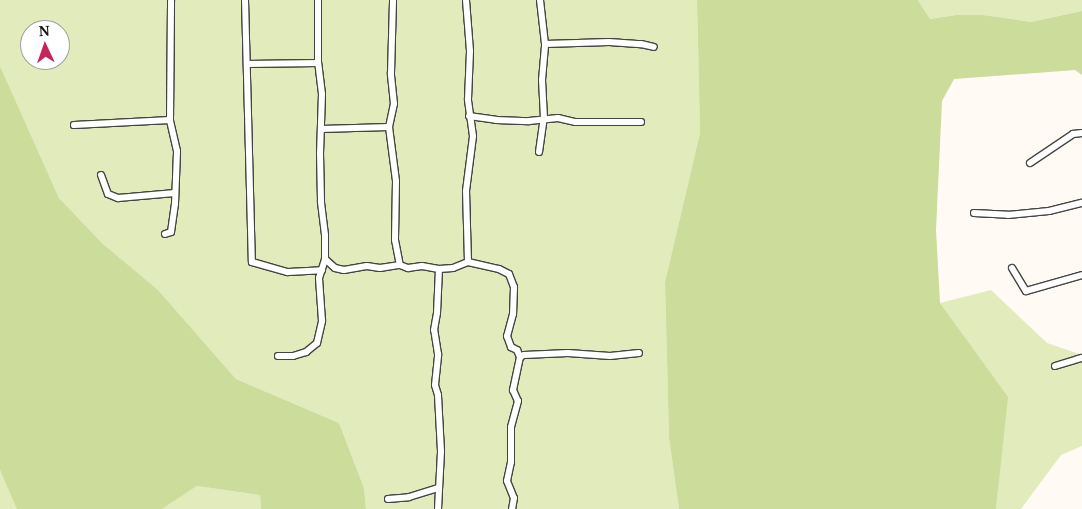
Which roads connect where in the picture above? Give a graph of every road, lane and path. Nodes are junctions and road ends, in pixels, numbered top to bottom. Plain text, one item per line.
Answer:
1 (171, 0) edge
2 (245, 0) edge
3 (318, 0) edge
4 (393, 0) edge
5 (466, 0) edge
6 (540, 0) edge
7 (545, 44) junction
8 (654, 47) dead end
9 (318, 63) junction
10 (247, 64) junction
11 (469, 116) junction
12 (544, 118) junction
13 (170, 120) junction
14 (641, 122) dead end
15 (74, 125) dead end
16 (389, 127) junction
17 (321, 129) junction
18 (1082, 133) edge
19 (539, 152) dead end
20 (1030, 163) dead end
21 (101, 175) dead end
22 (175, 193) junction
23 (1082, 204) edge
24 (974, 213) dead end
25 (165, 234) dead end
26 (325, 259) junction
27 (468, 262) junction
28 (400, 265) junction
29 (1012, 268) dead end
30 (439, 269) junction
31 (322, 270) junction
32 (1082, 275) edge
33 (639, 353) dead end
34 (278, 356) dead end
35 (520, 357) junction
36 (1082, 358) edge
37 (1055, 366) dead end
38 (438, 488) junction
39 (388, 499) dead end
40 (438, 509) edge
41 (512, 509) edge

1 - 13 street
2 - 10 street
3 - 9 street
4 - 16 street
5 - 11 street
6 - 7 street
7 - 8 street
7 - 12 street
9 - 10 street
9 - 17 street
10 - 31 street
11 - 12 street
11 - 27 street
12 - 14 street
12 - 19 street
13 - 15 street
13 - 22 street
16 - 17 street
16 - 28 street
17 - 26 street
18 - 20 street
21 - 22 street
22 - 25 street
23 - 24 street
26 - 28 street
26 - 31 street
27 - 30 street
27 - 35 street
28 - 30 street
29 - 32 street
30 - 38 street
31 - 34 street
33 - 35 street
35 - 41 street
36 - 37 street
38 - 39 street
38 - 40 street

